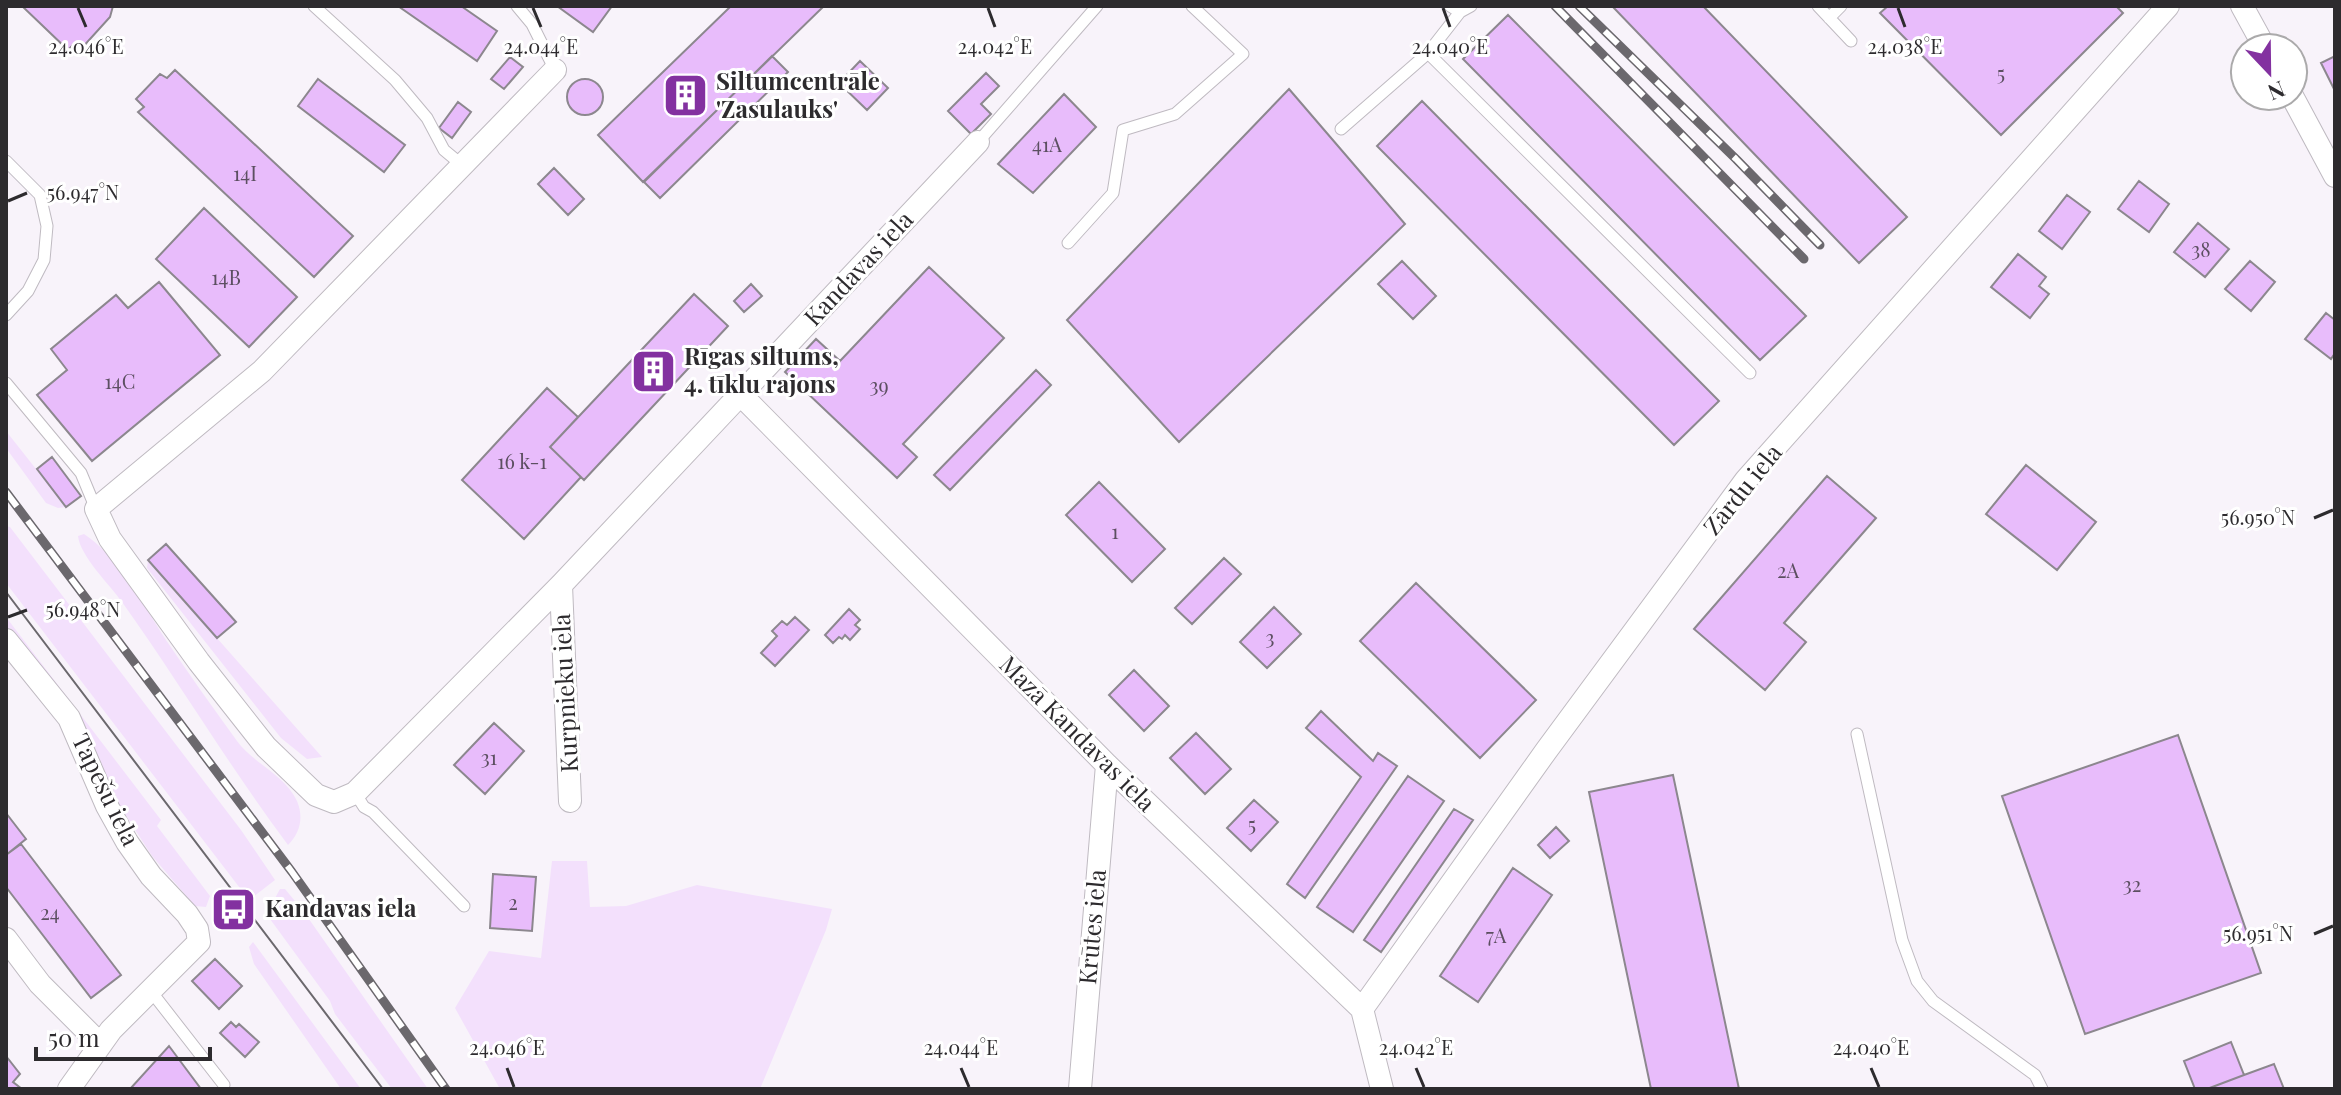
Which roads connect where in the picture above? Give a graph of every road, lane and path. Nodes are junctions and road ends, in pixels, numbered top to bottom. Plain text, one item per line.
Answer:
1 (314, 6) edge
2 (517, 6) edge
3 (1097, 6) edge
4 (1192, 6) edge
5 (1818, 6) edge
6 (1841, 6) edge
7 (2168, 6) edge
8 (2242, 6) edge
9 (1460, 8) edge
10 (1829, 18) junction
11 (2256, 32) edge
12 (1851, 41) dead end
13 (1428, 53) junction
14 (555, 70) joint
15 (2301, 112) edge
16 (1341, 129) dead end
17 (978, 142) joint
18 (6, 161) edge
19 (462, 165) junction
20 (2335, 176) edge
21 (1068, 243) dead end
22 (6, 315) edge
23 (1750, 373) dead end
24 (6, 383) edge
25 (740, 394) junction
26 (96, 509) junction
27 (561, 585) junction
28 (6, 640) edge
29 (1857, 734) dead end
30 (1107, 765) junction
31 (344, 797) junction
32 (570, 801) dead end
33 (464, 906) dead end
34 (6, 939) edge
35 (150, 990) junction
36 (1362, 1009) junction
37 (100, 1044) junction
38 (224, 1085) dead end
39 (69, 1089) edge
40 (1080, 1089) edge
41 (1382, 1089) edge
42 (2042, 1089) edge

1 - 19 lane
2 - 14 lane
3 - 17 lane
4 - 21 lane
5 - 10 lane
6 - 10 lane
7 - 36 street, Zārdu iela
8 - 11 street
9 - 13 lane
10 - 12 lane
13 - 16 lane
13 - 23 lane
14 - 19 street
15 - 20 street
17 - 25 street, Kandavas iela
18 - 22 lane
19 - 26 street
24 - 26 lane
25 - 27 street, Kandavas iela
25 - 30 street, Mazā Kandavas iela
26 - 31 street
27 - 31 street, Kandavas iela
27 - 32 street, Kurpnieku iela
28 - 35 street, Tapešu iela
29 - 42 lane
30 - 36 street, Mazā Kandavas iela
30 - 40 street, Krūtes iela
31 - 33 lane
34 - 37 street
35 - 37 street
35 - 38 lane
36 - 41 street
37 - 39 street

